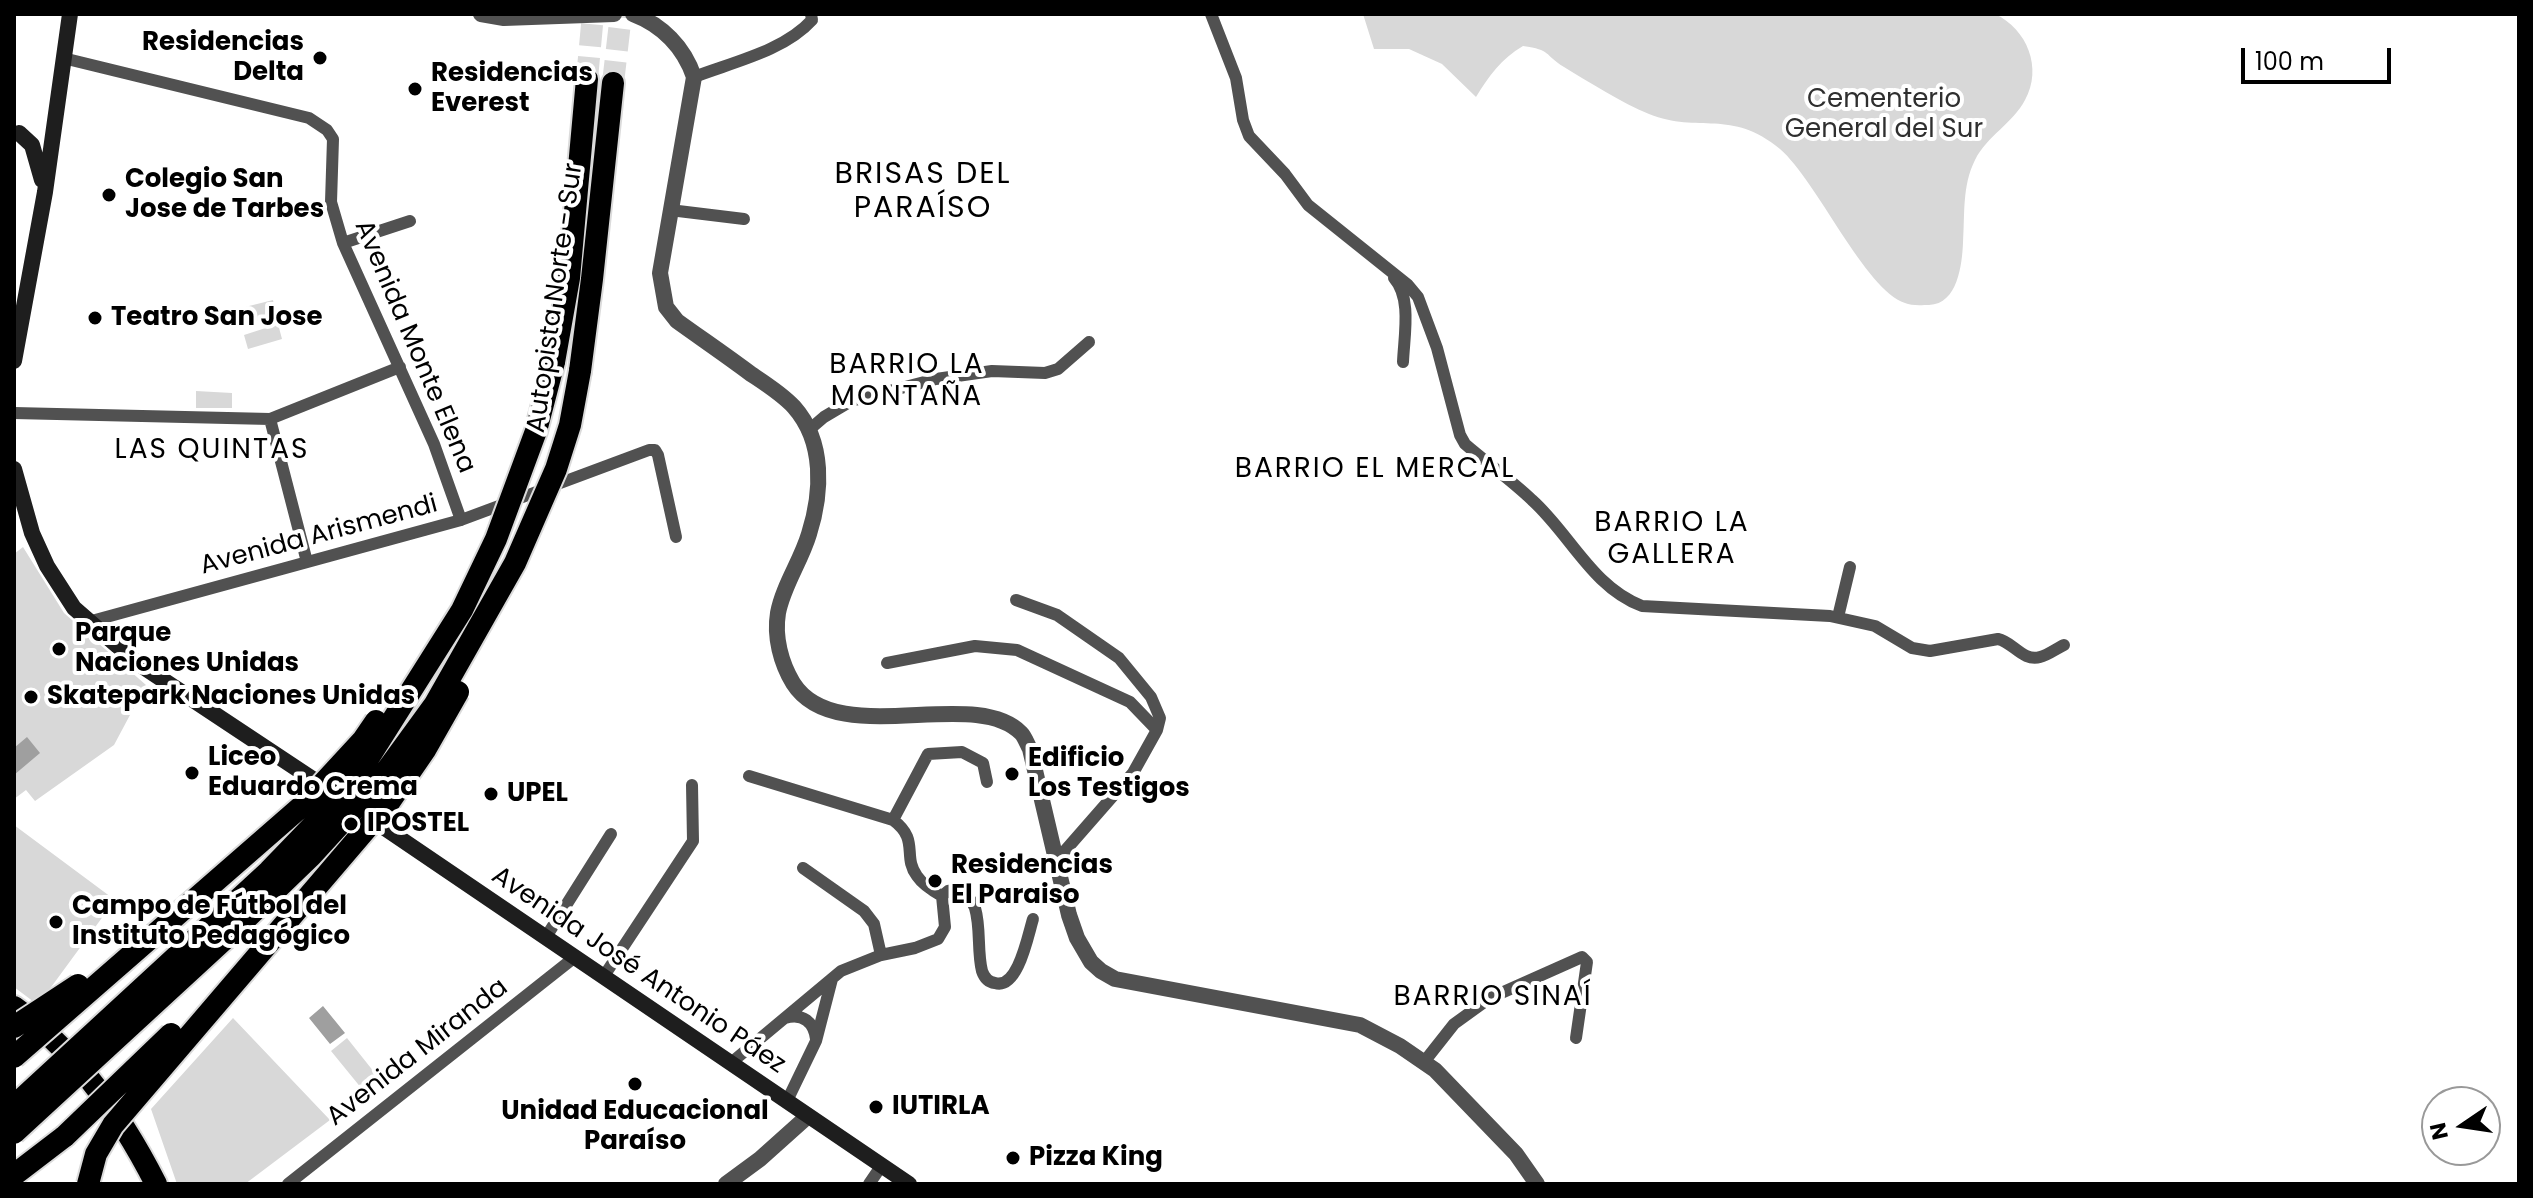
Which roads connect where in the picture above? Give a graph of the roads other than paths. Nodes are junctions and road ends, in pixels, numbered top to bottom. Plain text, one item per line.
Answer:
1 (70, 14) edge
2 (481, 14) edge
3 (614, 14) edge
4 (633, 14) edge
5 (811, 14) edge
6 (1211, 14) edge
7 (63, 58) junction
8 (694, 77) junction
9 (587, 79) tunnel mouth
10 (613, 83) tunnel mouth
11 (57, 113) junction
12 (17, 133) edge
13 (45, 192) junction
14 (670, 210) junction
15 (744, 219) dead end
16 (410, 221) dead end
17 (343, 243) junction
18 (1372, 256) junction
19 (1089, 342) dead end
20 (14, 361) edge
21 (1403, 362) dead end
22 (400, 367) junction
23 (14, 413) edge
24 (270, 419) junction
25 (810, 429) junction
26 (14, 469) edge
27 (461, 520) junction
28 (676, 537) dead end
29 (307, 562) junction
30 (515, 563) junction
31 (1850, 567) dead end
32 (1016, 600) dead end
33 (462, 610) junction
34 (1838, 617) junction
35 (88, 622) junction
36 (2064, 645) dead end
37 (887, 663) dead end
38 (1157, 730) junction
39 (749, 776) dead end
40 (987, 782) dead end
41 (692, 785) dead end
42 (893, 820) junction
43 (611, 834) dead end
44 (1056, 861) junction
45 (803, 868) dead end
46 (224, 872) junction
47 (942, 896) junction
48 (1033, 919) dead end
49 (279, 929) junction
50 (546, 937) junction
51 (881, 955) junction
52 (575, 957) junction
53 (604, 976) junction
54 (832, 979) junction
55 (14, 1007) edge
56 (785, 1018) junction
57 (14, 1027) edge
58 (1576, 1038) dead end
59 (816, 1041) junction
60 (14, 1057) edge
61 (732, 1062) junction
62 (1424, 1062) junction
63 (787, 1101) junction
64 (14, 1106) edge
65 (808, 1116) junction
66 (14, 1133) edge
67 (882, 1165) junction
68 (14, 1175) edge
69 (88, 1184) edge
70 (156, 1184) edge
71 (288, 1184) edge
72 (726, 1184) edge
73 (869, 1184) edge
74 (909, 1184) edge
75 (1537, 1184) edge

1 - 7 main road
2 - 3 street
4 - 8 street
5 - 8 street
6 - 18 street
7 - 11 main road
7 - 17 street, Avenida Monte Elena
8 - 14 street
9 - 33 highway, Autopista Norte - Sur, bridge
10 - 30 highway, Autopista Norte - Sur, bridge
11 - 12 main road
11 - 13 main road
12 - 13 main road
13 - 20 main road
14 - 15 street
14 - 25 street
16 - 17 street
17 - 22 street, Avenida Monte Elena
18 - 21 street
18 - 34 street
19 - 25 street
22 - 24 street
22 - 27 street, Avenida Monte Elena
23 - 24 street
24 - 29 street
25 - 44 street
26 - 35 main road, Avenida José Antonio Páez
27 - 28 street, Avenida Arismendi
27 - 29 street, Avenida Arismendi
29 - 35 street, Avenida Arismendi
30 - 49 highway, bridge
30 - 66 highway, Autopista Norte - Sur, bridge
31 - 34 street
32 - 38 street
33 - 46 highway, bridge
33 - 64 highway, Autopista Norte - Sur, bridge
34 - 36 street
35 - 50 main road, Avenida José Antonio Páez
37 - 38 street
38 - 44 street
39 - 42 street
40 - 42 street
41 - 53 street
42 - 47 street
43 - 50 street
44 - 62 street
45 - 51 street
46 - 57 highway, bridge
46 - 60 highway, bridge
47 - 48 street
47 - 51 street
49 - 68 highway, bridge
49 - 69 highway, bridge
50 - 52 main road, Avenida José Antonio Páez
51 - 54 street
52 - 53 main road, Avenida José Antonio Páez
52 - 71 street, Avenida Miranda
53 - 61 main road, Avenida José Antonio Páez
54 - 56 street
54 - 59 street
55 - 70 highway, bridge
56 - 59 street
56 - 61 street
58 - 62 street
59 - 63 street
61 - 63 main road, Avenida José Antonio Páez
62 - 75 street
63 - 65 main road, Avenida José Antonio Páez
65 - 67 main road, Avenida José Antonio Páez
65 - 72 street
67 - 73 street
67 - 74 main road, Avenida José Antonio Páez

